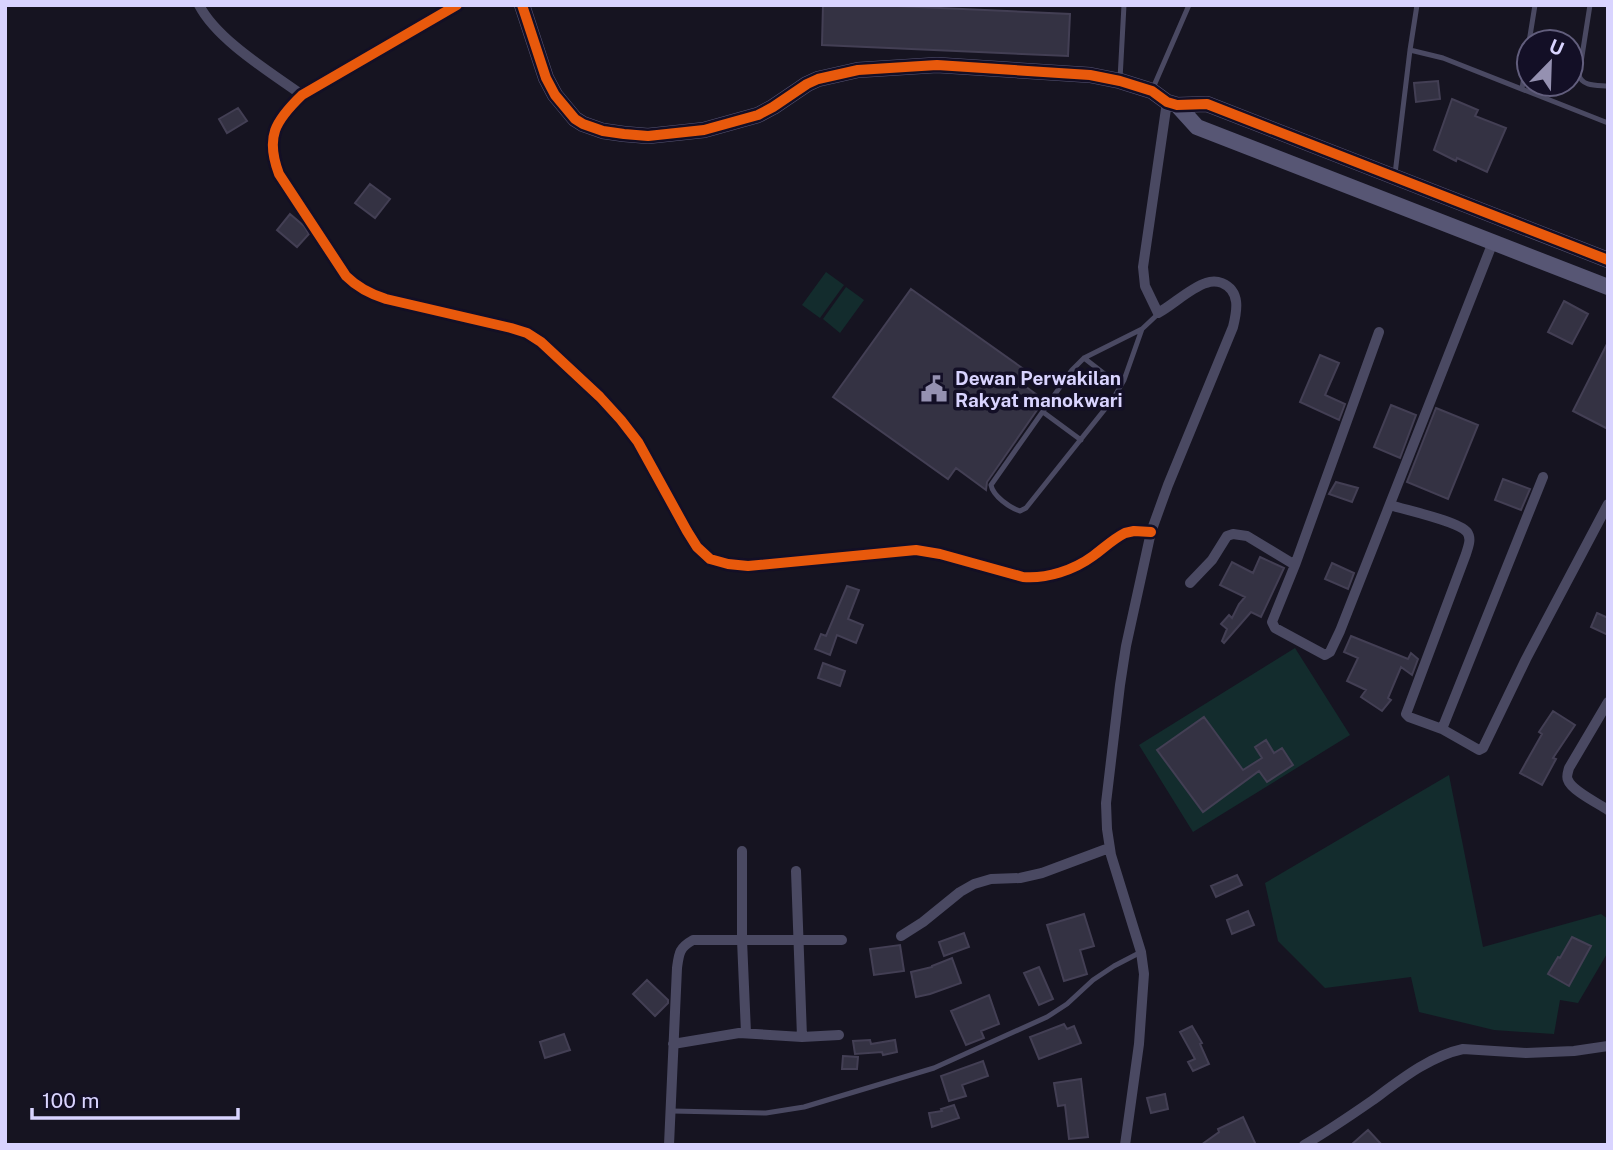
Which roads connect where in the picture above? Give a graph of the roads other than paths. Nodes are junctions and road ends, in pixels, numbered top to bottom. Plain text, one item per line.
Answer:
1 (199, 5) edge
2 (457, 5) edge
3 (522, 5) edge
4 (1124, 5) edge
5 (1189, 5) edge
6 (1417, 5) edge
7 (1535, 5) edge
8 (1590, 5) edge
9 (1531, 28) edge
10 (1410, 50) junction
11 (1120, 81) junction
12 (1515, 86) edge
13 (1608, 86) edge
14 (1152, 91) junction
15 (302, 95) junction
16 (1545, 98) edge
17 (1172, 104) junction
18 (1608, 123) edge
19 (1395, 177) junction
20 (1493, 242) junction
21 (1608, 260) edge
22 (1608, 287) edge
23 (1158, 313) junction
24 (1142, 329) junction
25 (1379, 332) dead end
26 (1084, 358) junction
27 (1120, 386) junction
28 (1043, 412) junction
29 (1081, 440) junction
30 (1543, 477) dead end
31 (1608, 504) edge
32 (1390, 505) junction
33 (1151, 532) junction
34 (1295, 565) junction
35 (1190, 583) dead end
36 (1608, 702) edge
37 (1442, 729) junction
38 (1608, 810) edge
39 (1109, 848) junction
40 (743, 851) dead end
41 (796, 870) dead end
42 (901, 936) dead end
43 (742, 940) junction
44 (799, 940) junction
45 (842, 940) dead end
46 (1141, 952) junction
47 (746, 1033) junction
48 (839, 1035) dead end
49 (802, 1037) junction
50 (673, 1044) junction
51 (1608, 1046) edge
52 (670, 1111) junction
53 (669, 1145) edge
54 (1125, 1145) edge
55 (1304, 1145) edge

1 - 15 street
2 - 15 street
3 - 11 street
4 - 11 lane
5 - 14 lane
6 - 10 lane
7 - 9 lane
8 - 13 lane
10 - 12 lane
10 - 19 lane
11 - 14 street
14 - 17 street
15 - 33 street
16 - 18 lane
17 - 19 street
17 - 20 street
17 - 23 street
19 - 21 street
20 - 22 street
20 - 32 street
23 - 24 lane
23 - 33 street
24 - 26 lane
24 - 27 lane
25 - 34 street
26 - 27 lane
26 - 28 lane
27 - 29 lane
28 - 29 lane
28 - 29 lane
30 - 37 street
31 - 37 street
32 - 34 street
32 - 37 street
33 - 39 street
34 - 35 street
36 - 38 street
39 - 42 street
39 - 46 street
40 - 43 street
41 - 44 street
43 - 44 street
43 - 47 street
43 - 50 street
44 - 45 street
44 - 49 street
46 - 52 lane
46 - 54 street
47 - 49 street
47 - 50 street
48 - 49 street
50 - 52 street
51 - 55 street
52 - 53 street

